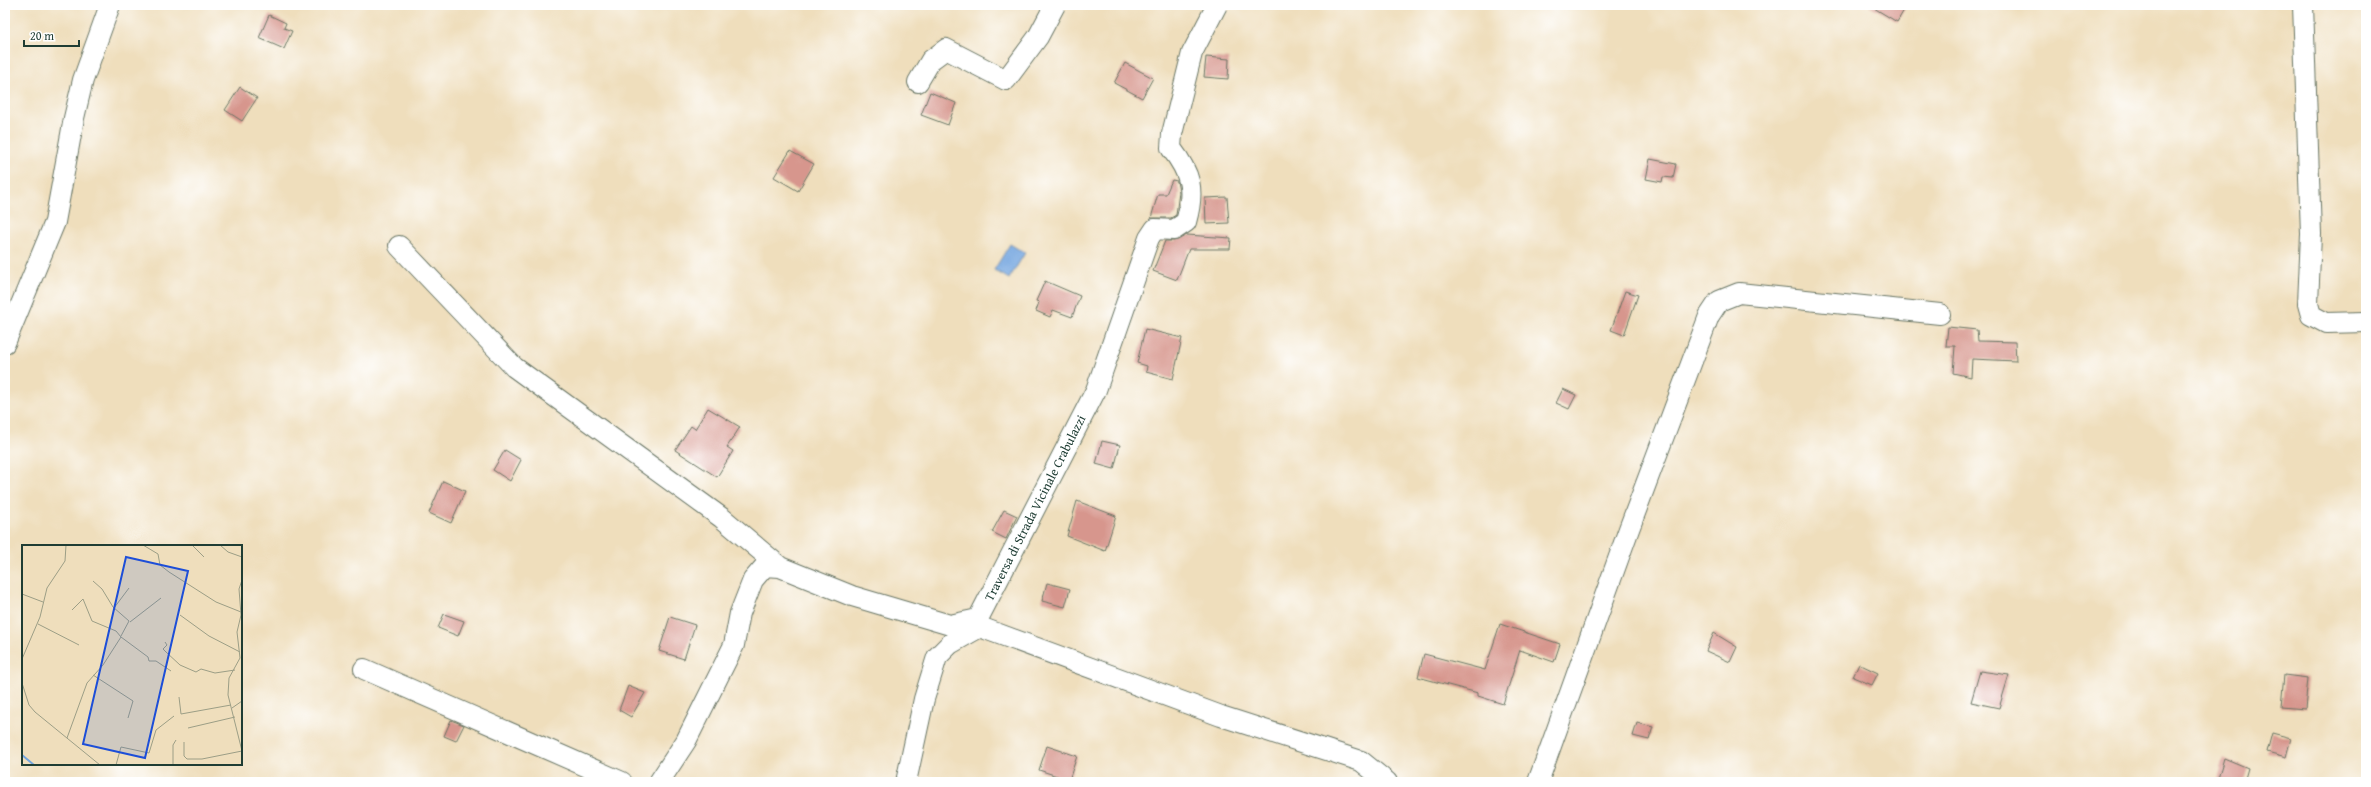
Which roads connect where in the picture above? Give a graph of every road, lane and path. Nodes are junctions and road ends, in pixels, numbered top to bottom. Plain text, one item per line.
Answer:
1 (110, 5) edge
2 (1054, 5) edge
3 (1217, 5) edge
4 (2302, 5) edge
5 (918, 82) dead end
6 (399, 246) dead end
7 (1940, 314) dead end
8 (2366, 322) edge
9 (5, 343) edge
10 (780, 567) junction
11 (979, 623) junction
12 (364, 668) dead end
13 (622, 782) edge
14 (659, 782) edge
15 (906, 782) edge
16 (1387, 782) edge
17 (1538, 782) edge

1 - 9 street
2 - 5 street
3 - 11 street, Traversa di Strada Vicinale Crabulazzi
4 - 8 street
6 - 10 street
7 - 17 street
10 - 11 street
10 - 14 street
11 - 15 street
11 - 16 street
12 - 13 street

